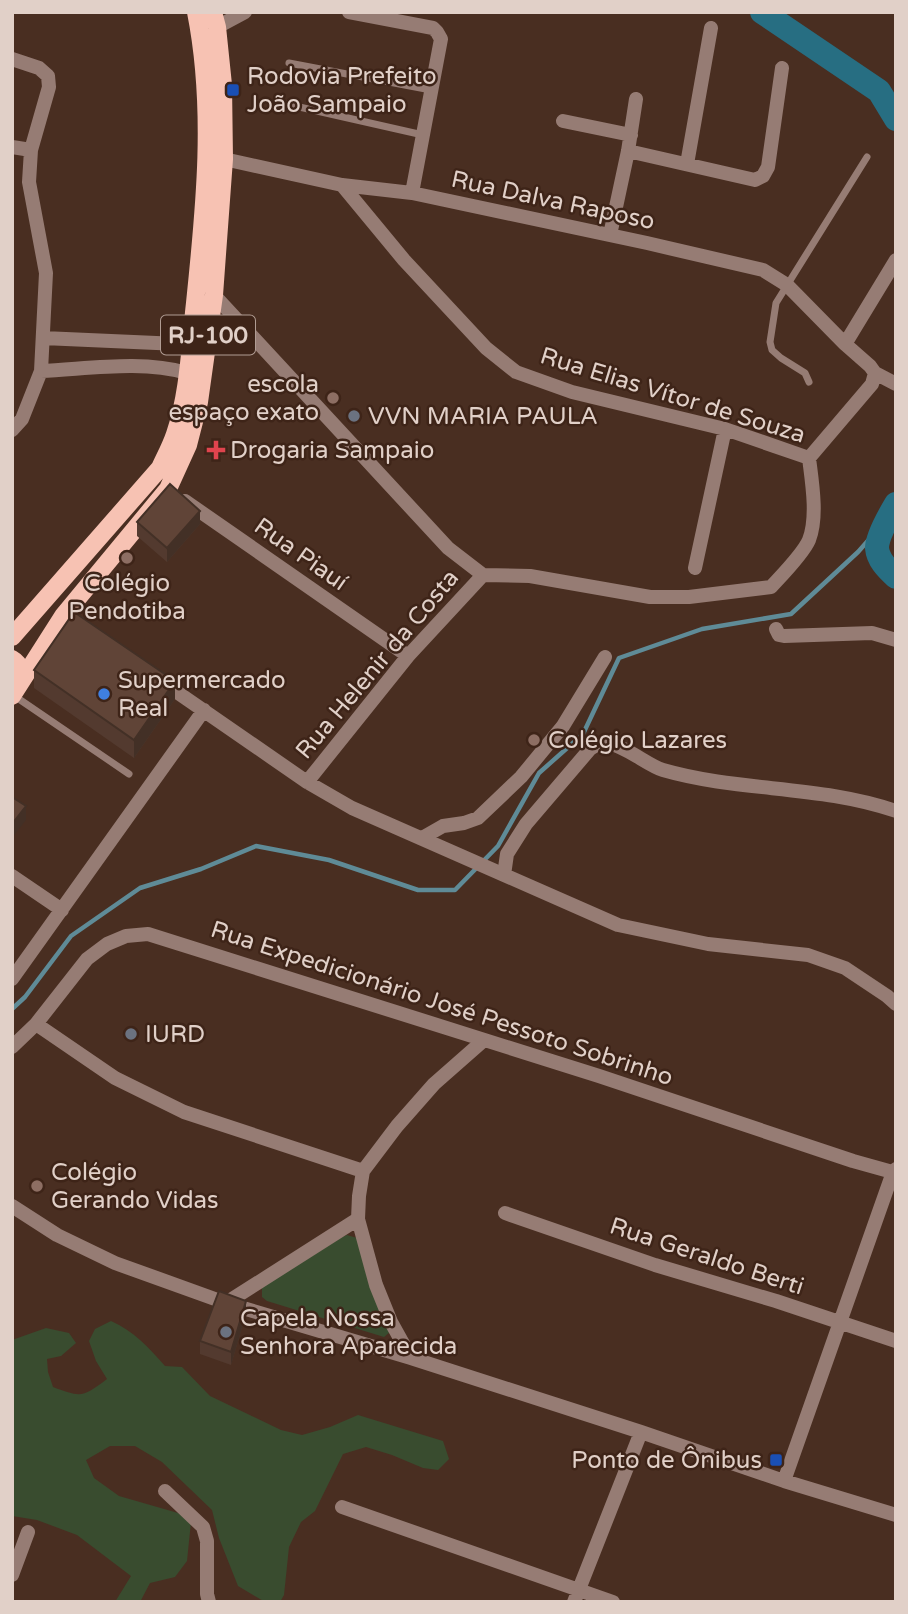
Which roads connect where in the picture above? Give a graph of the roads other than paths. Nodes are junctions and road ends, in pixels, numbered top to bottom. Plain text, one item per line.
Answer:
1 (196, 12) edge
2 (244, 12) edge
3 (349, 12) edge
4 (215, 20) edge
5 (711, 28) dead end
6 (12, 59) edge
7 (289, 63) dead end
8 (782, 68) dead end
9 (432, 90) junction
10 (636, 99) dead end
11 (286, 104) dead end
12 (564, 121) dead end
13 (424, 135) junction
14 (629, 143) junction
15 (12, 147) edge
16 (31, 150) junction
17 (867, 157) dead end
18 (224, 159) junction
19 (687, 164) junction
20 (342, 184) junction
21 (412, 193) junction
22 (610, 235) junction
23 (896, 260) edge
24 (787, 285) junction
25 (214, 295) junction
26 (43, 338) junction
27 (845, 344) junction
28 (190, 346) junction
29 (41, 371) junction
30 (187, 373) junction
31 (875, 373) junction
32 (809, 382) dead end
33 (894, 384) edge
34 (725, 429) junction
35 (12, 430) edge
36 (809, 458) junction
37 (168, 489) junction
38 (695, 568) dead end
39 (483, 575) junction
40 (776, 629) dead end
41 (12, 637) edge
42 (896, 640) edge
43 (408, 656) junction
44 (605, 657) dead end
45 (12, 659) edge
46 (150, 674) edge
47 (16, 691) edge
48 (204, 710) junction
49 (130, 774) dead end
50 (307, 782) junction
51 (896, 811) edge
52 (422, 838) junction
53 (502, 874) junction
54 (12, 876) edge
55 (62, 910) junction
56 (12, 979) edge
57 (896, 1004) edge
58 (36, 1024) junction
59 (484, 1040) junction
60 (12, 1047) edge
61 (363, 1171) junction
62 (895, 1172) edge
63 (12, 1206) edge
64 (505, 1213) dead end
65 (358, 1219) junction
66 (226, 1303) junction
67 (840, 1323) junction
68 (896, 1340) edge
69 (411, 1359) junction
70 (641, 1432) junction
71 (784, 1480) junction
72 (165, 1491) dead end
73 (342, 1507) dead end
74 (896, 1515) edge
75 (28, 1532) dead end
76 (12, 1575) edge
77 (576, 1596) edge
78 (209, 1602) edge
79 (612, 1602) edge

1 - 28 main road, RJ-100
2 - 4 street
3 - 9 street
4 - 18 main road, RJ-100
5 - 19 street
6 - 16 street
7 - 9 lane
8 - 19 street
9 - 13 street
10 - 14 street
11 - 13 lane
12 - 14 street
13 - 21 street
14 - 19 street
14 - 22 street
15 - 16 street
16 - 26 street
17 - 24 lane
18 - 20 street, Rua Dalva Raposo
18 - 25 main road, RJ-100
20 - 21 street, Rua Dalva Raposo
20 - 34 street, Rua Elias Vítor de Souza
21 - 22 street, Rua Dalva Raposo
22 - 24 street, Rua Dalva Raposo
23 - 27 street
24 - 27 street, Rua Dalva Raposo
24 - 32 lane
25 - 37 main road, RJ-100
25 - 39 street
26 - 28 street
26 - 29 street
27 - 31 street, Rua Dalva Raposo
28 - 30 main road, RJ-100
29 - 30 street
29 - 35 street
30 - 41 main road, RJ-100
31 - 33 street, Rua Dalva Raposo
31 - 36 street
34 - 36 street, Rua Elias Vítor de Souza
34 - 38 street
36 - 39 street, Rua Elias Vítor de Souza
37 - 43 street, Rua Piauí
37 - 47 main road, RJ-100
39 - 43 street, Rua Helenir da Costa
40 - 42 street
43 - 50 street, Rua Helenir da Costa
44 - 52 street
45 - 47 main road
46 - 48 street
47 - 49 lane
48 - 50 street
48 - 55 street
50 - 52 street
51 - 53 street
52 - 53 street
53 - 57 street
54 - 55 street
55 - 56 street
58 - 59 street, Rua Expedicionário José Pessoto Sobrinho
58 - 60 street, Rua Expedicionário José Pessoto Sobrinho
58 - 61 street
59 - 61 street
59 - 62 street, Rua Expedicionário José Pessoto Sobrinho
61 - 65 street
62 - 67 street
63 - 66 street
64 - 67 street, Rua Geraldo Berti
65 - 66 street
65 - 69 street
66 - 69 street
67 - 68 street, Rua Geraldo Berti
67 - 71 street
69 - 70 street
70 - 71 street
70 - 77 street
71 - 74 street
72 - 78 street
73 - 77 street
75 - 76 street
77 - 79 street

